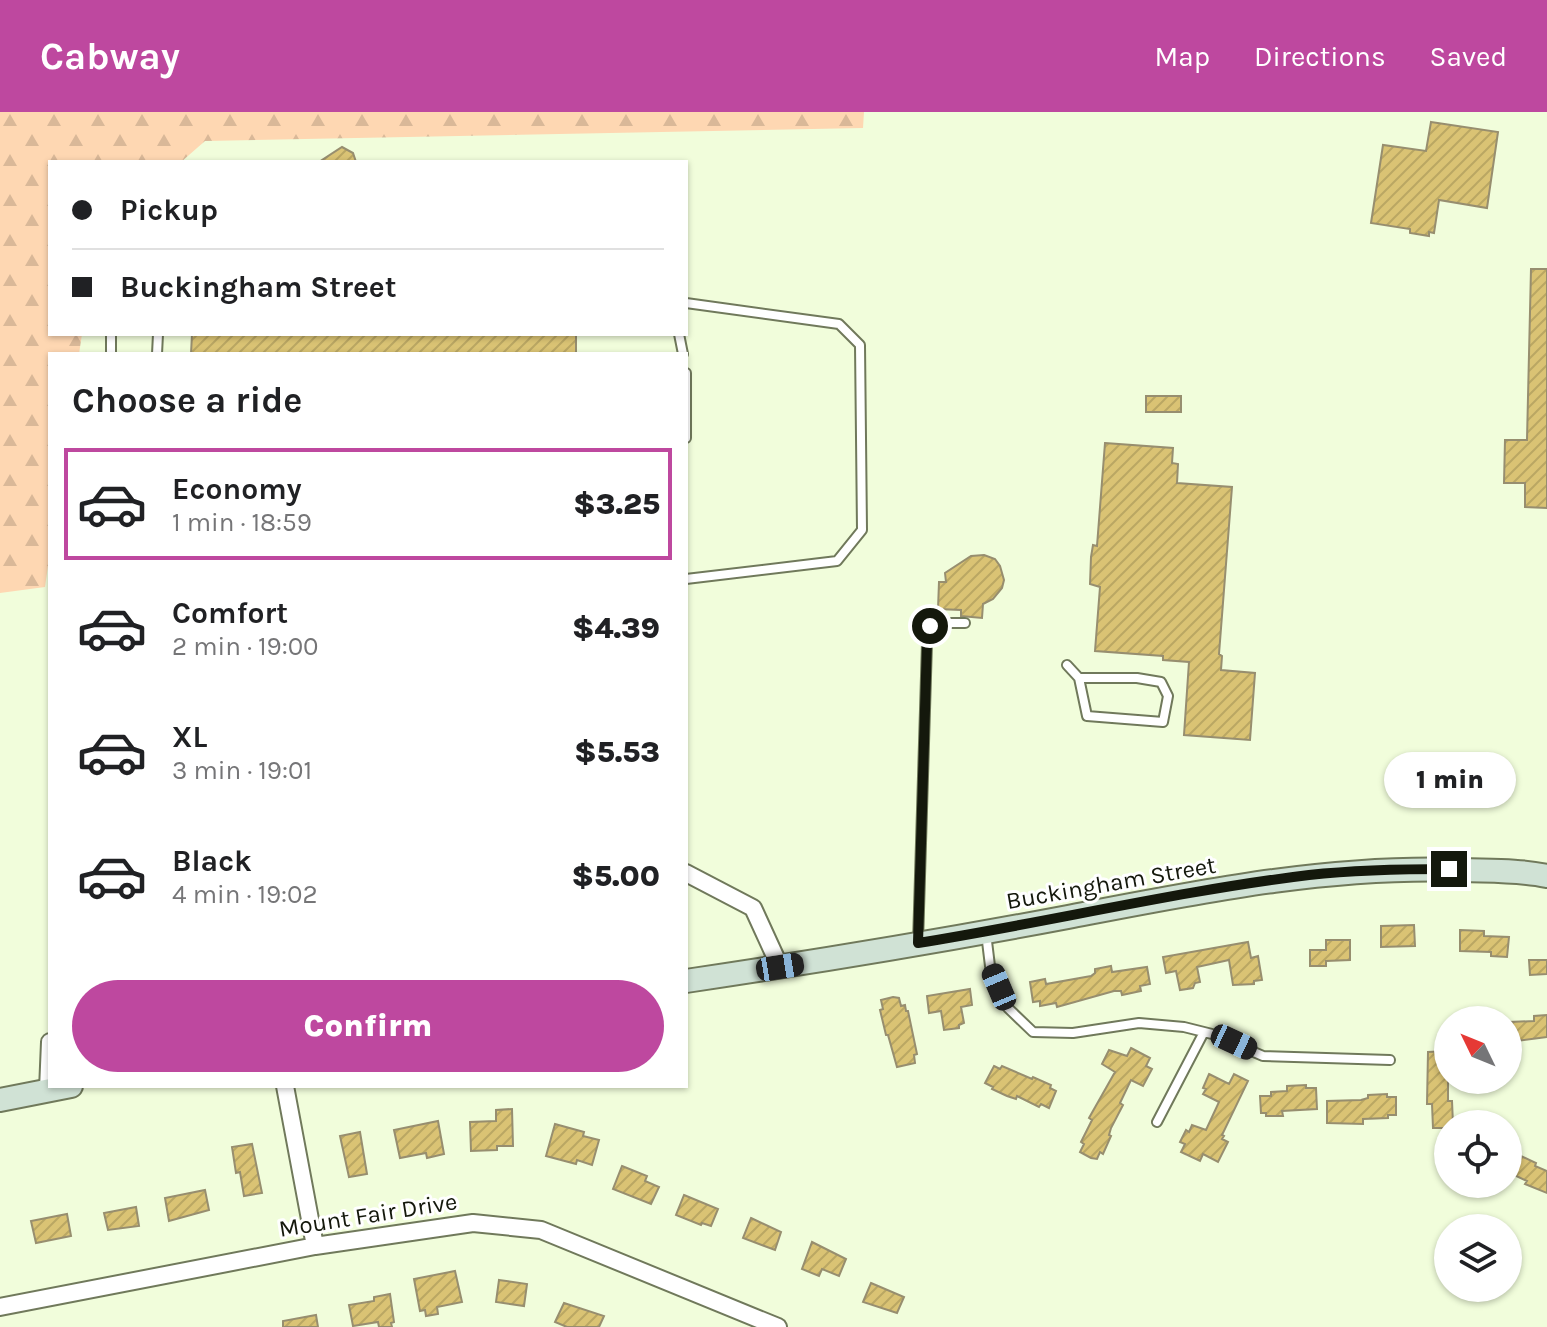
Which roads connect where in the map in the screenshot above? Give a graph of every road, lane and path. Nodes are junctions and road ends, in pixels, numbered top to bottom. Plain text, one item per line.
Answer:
1 (688, 303) edge
2 (688, 579) edge
3 (965, 623) dead end
4 (1067, 665) dead end
5 (1079, 678) junction
6 (688, 874) edge
7 (1547, 876) edge
8 (986, 932) junction
9 (918, 943) junction
10 (780, 967) junction
11 (688, 981) edge
12 (1204, 1032) junction
13 (1390, 1060) dead end
14 (60, 1088) edge
15 (285, 1088) edge
16 (48, 1090) joint
17 (0, 1100) edge
18 (1157, 1122) dead end
19 (315, 1246) junction
20 (0, 1307) edge
21 (778, 1327) edge

1 - 2 lane
3 - 9 lane
4 - 5 lane
5 - 5 lane
6 - 10 street
7 - 8 main road, Buckingham Street
8 - 9 main road, Buckingham Street
8 - 12 lane
9 - 10 main road, Buckingham Street
10 - 11 main road, Buckingham Street
12 - 13 lane
12 - 18 lane
14 - 16 main road
15 - 19 street
16 - 17 main road
19 - 20 street, Mount Fair Drive
19 - 21 street, Mount Fair Drive

